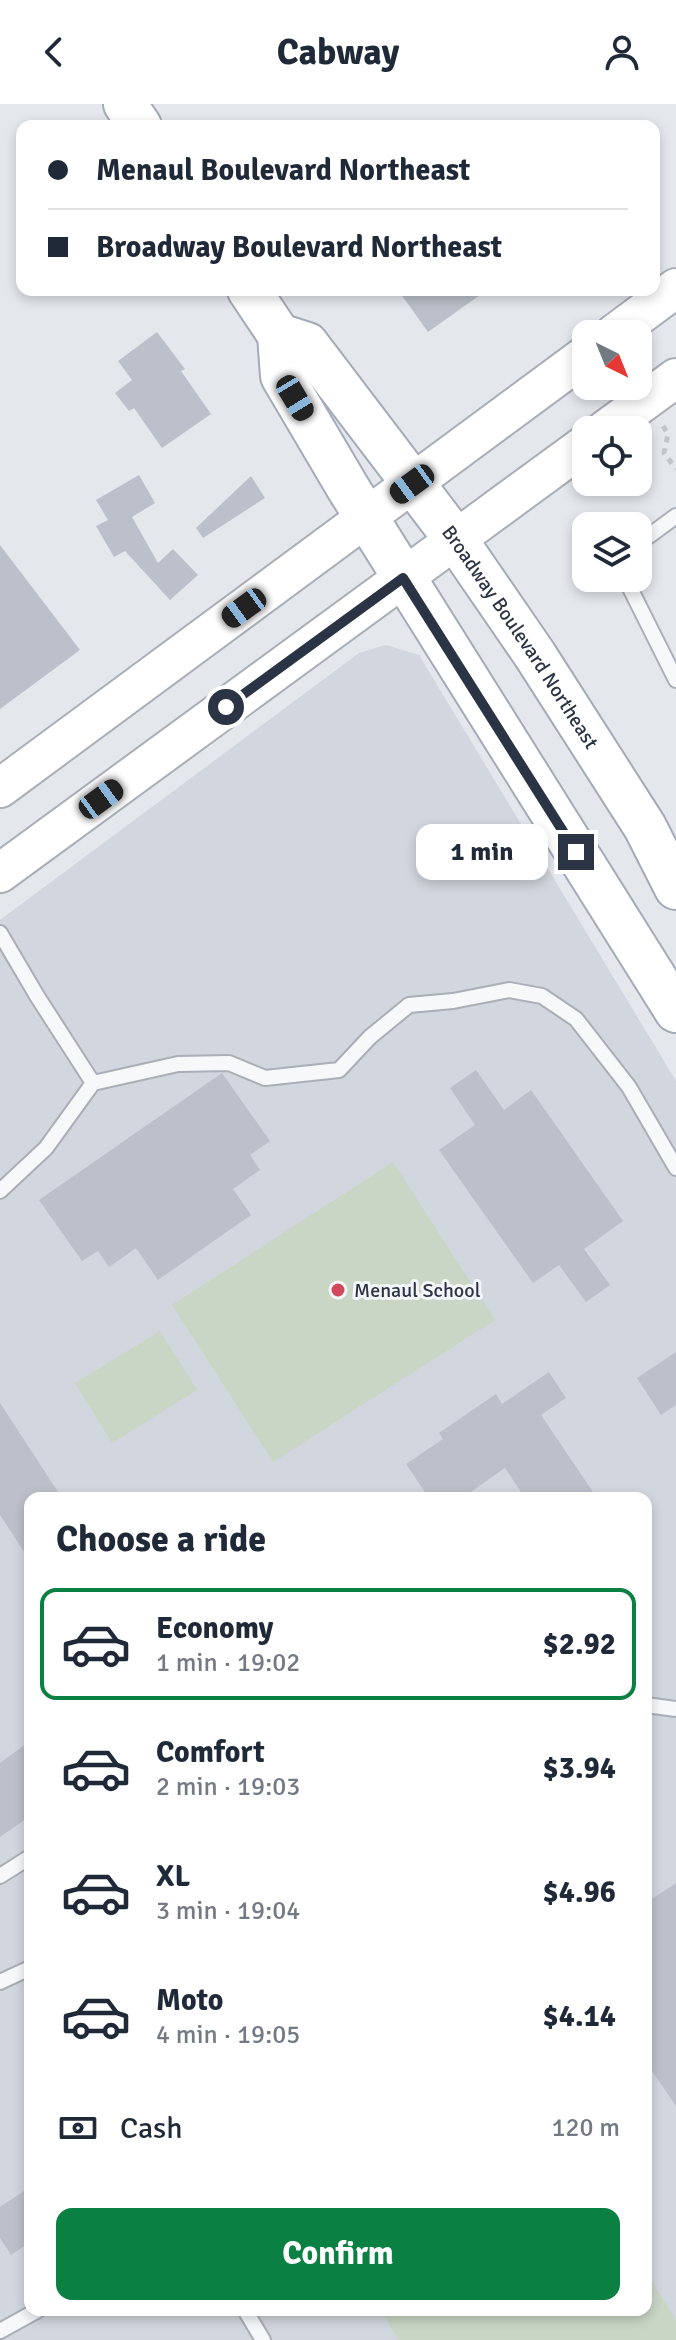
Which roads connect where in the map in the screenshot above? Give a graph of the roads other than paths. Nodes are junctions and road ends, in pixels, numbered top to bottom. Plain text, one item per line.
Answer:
1 (676, 288) edge
2 (253, 296) edge
3 (633, 320) edge
4 (279, 335) junction
5 (572, 365) edge
6 (676, 378) edge
7 (624, 416) edge
8 (572, 454) edge
9 (412, 484) junction
10 (676, 516) edge
11 (366, 518) junction
12 (652, 534) edge
13 (456, 540) junction
14 (403, 578) junction
15 (632, 592) edge
16 (676, 680) edge
17 (0, 788) edge
18 (0, 873) edge
19 (676, 888) edge
20 (0, 933) edge
21 (676, 1011) edge
22 (93, 1083) junction
23 (676, 1168) edge
24 (0, 1191) edge
25 (652, 1706) edge
26 (676, 1709) edge
27 (24, 1861) edge
28 (0, 1876) edge
29 (24, 1971) edge
30 (0, 1982) edge
31 (27, 2316) edge
32 (249, 2316) edge
33 (0, 2331) edge
34 (263, 2340) edge

1 - 3 main road
2 - 4 main road, Broadway Boulevard Northeast
4 - 9 main road, Broadway Boulevard Northeast
4 - 11 main road, Broadway Boulevard Northeast
5 - 9 main road
6 - 7 main road
8 - 13 main road
9 - 11 main road
9 - 13 main road, Broadway Boulevard Northeast
10 - 12 lane
11 - 14 main road, Broadway Boulevard Northeast
11 - 17 main road
13 - 14 main road
13 - 19 main road, Broadway Boulevard Northeast
14 - 18 main road
14 - 21 main road, Broadway Boulevard Northeast
15 - 16 lane
20 - 22 lane
22 - 23 lane
22 - 24 lane
25 - 26 lane
27 - 28 lane
29 - 30 lane
31 - 33 lane
32 - 34 lane

